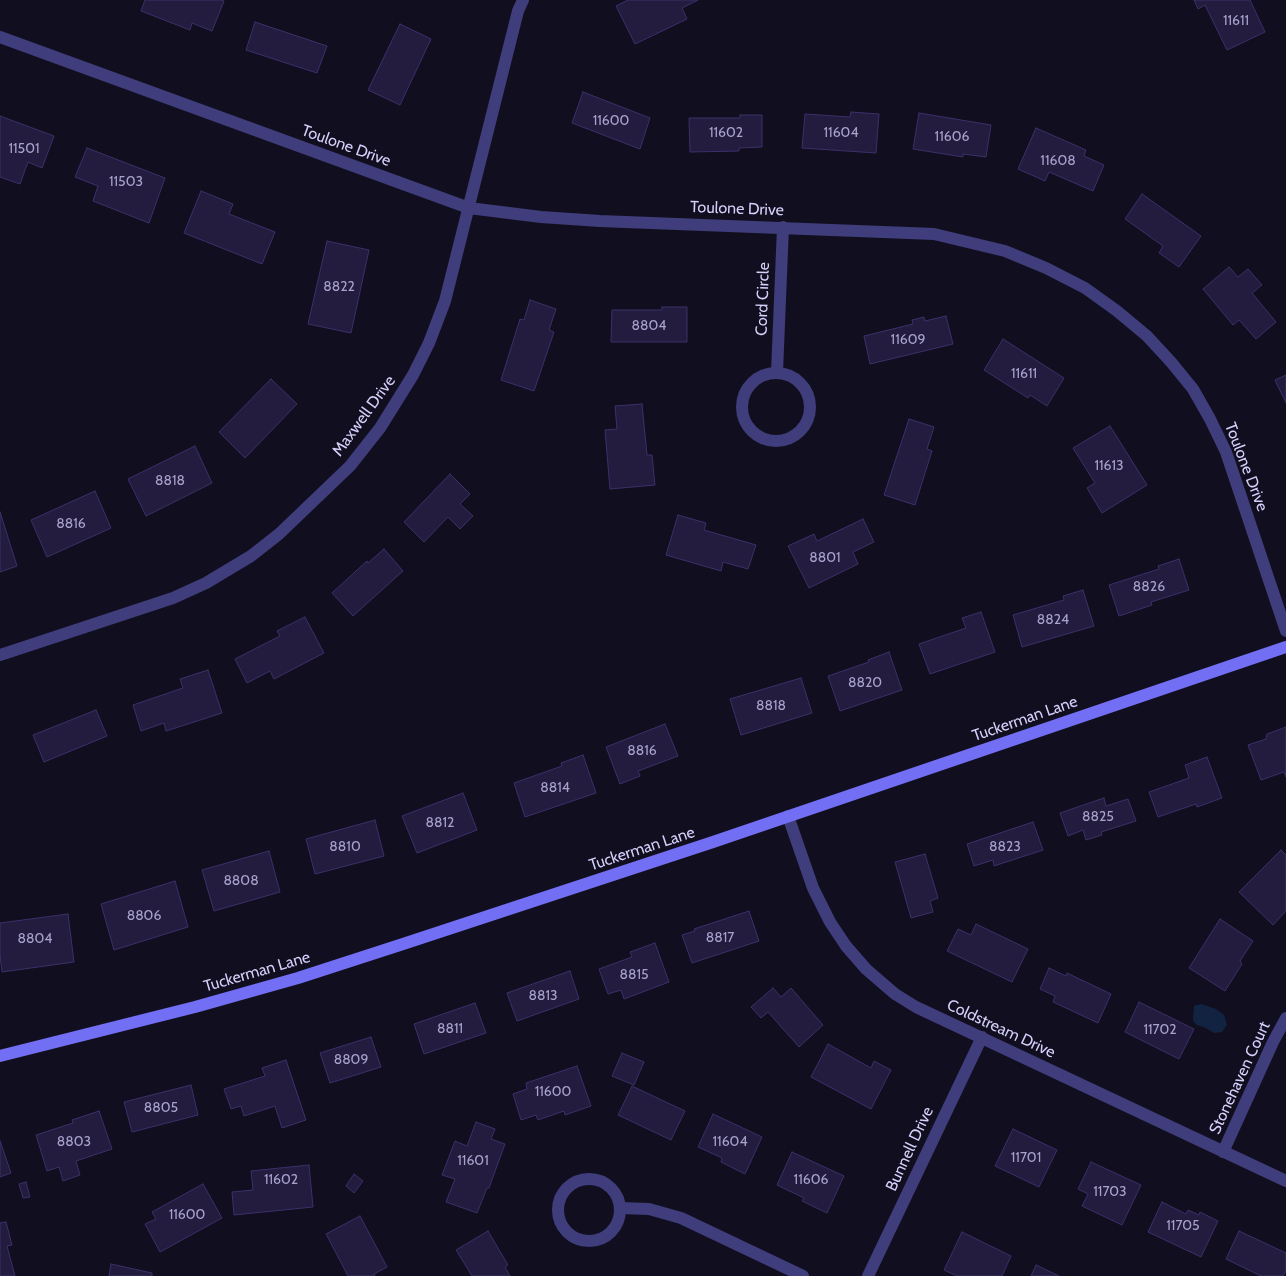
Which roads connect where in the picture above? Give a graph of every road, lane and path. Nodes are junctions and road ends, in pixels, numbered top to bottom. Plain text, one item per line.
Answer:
1 (522, 0) edge
2 (0, 37) edge
3 (469, 208) junction
4 (782, 227) junction
5 (777, 372) junction
6 (1286, 631) edge
7 (1286, 647) edge
8 (0, 656) edge
9 (788, 816) junction
10 (1286, 1018) edge
11 (982, 1037) junction
12 (0, 1056) edge
13 (1223, 1152) junction
14 (1286, 1181) edge
15 (621, 1208) junction
16 (803, 1276) edge
17 (868, 1276) edge

1 - 3 street, Maxwell Drive
2 - 3 street, Toulone Drive
3 - 4 street, Toulone Drive
3 - 8 street, Maxwell Drive
4 - 5 street, Cord Circle
4 - 6 street, Toulone Drive
5 - 5 street
7 - 9 main road, Tuckerman Lane
9 - 11 street, Coldstream Drive
9 - 12 main road, Tuckerman Lane
10 - 13 street, Stonehaven Court
11 - 13 street, Coldstream Drive
11 - 17 street, Bunnell Drive
13 - 14 street, Coldstream Drive
15 - 15 street
15 - 16 street

